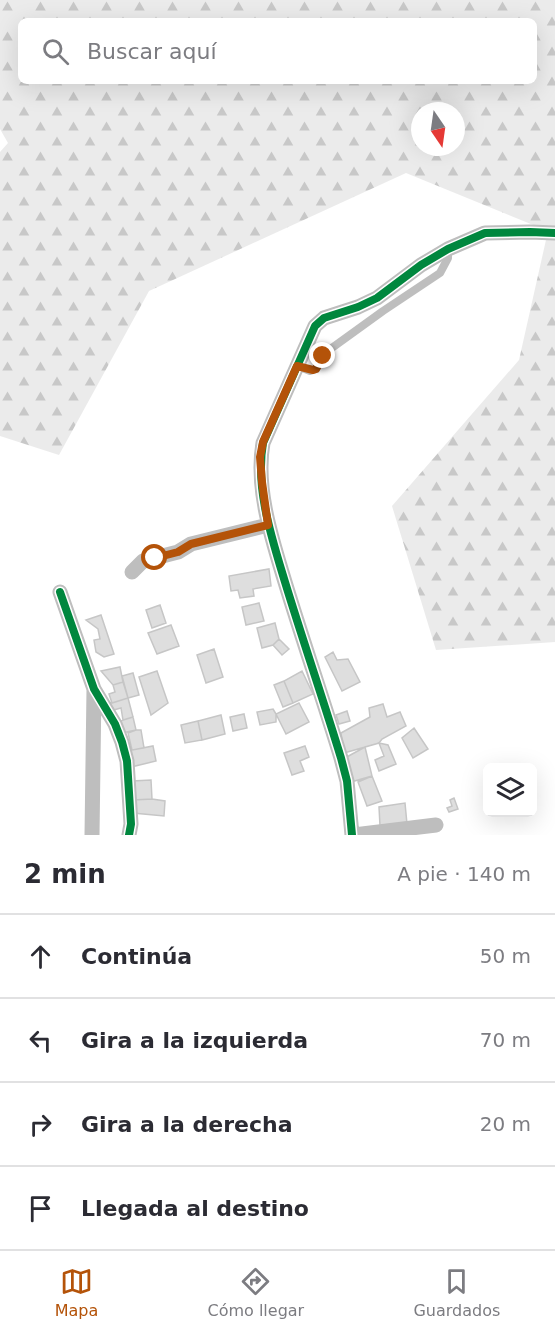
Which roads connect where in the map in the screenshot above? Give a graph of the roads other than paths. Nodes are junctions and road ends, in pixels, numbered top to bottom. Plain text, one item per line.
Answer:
1 (555, 233) edge
2 (448, 249) junction
3 (297, 366) junction
4 (268, 525) junction
5 (132, 572) dead end
6 (60, 592) dead end
7 (94, 689) junction
8 (436, 825) dead end
9 (92, 835) edge
10 (129, 835) edge
11 (353, 835) edge

1 - 2 street
2 - 3 street
2 - 3 lane
3 - 4 street
4 - 5 street
4 - 11 street
6 - 7 street
7 - 9 street
7 - 10 street
8 - 11 street

